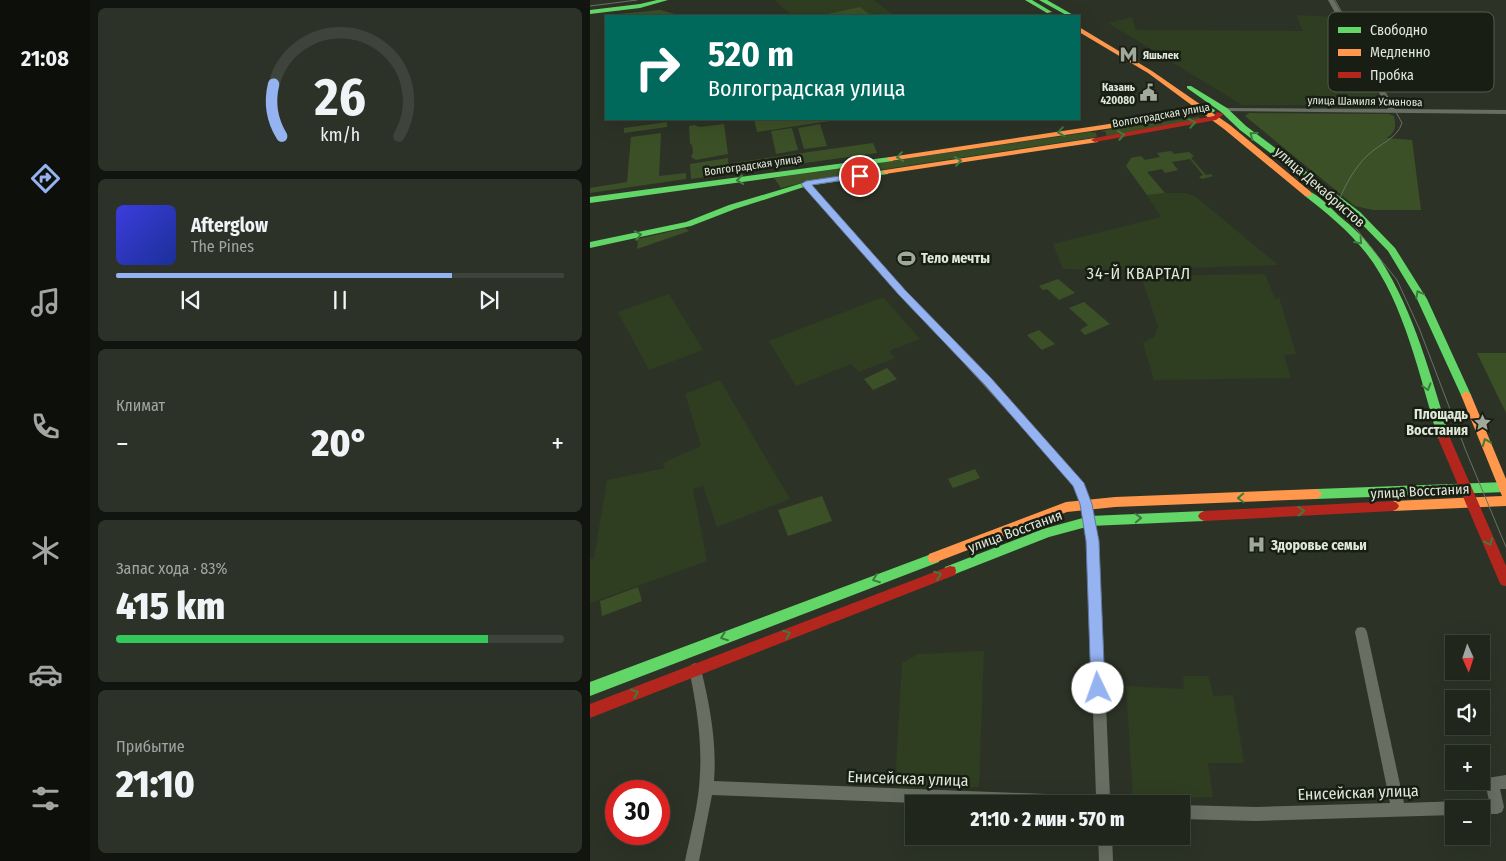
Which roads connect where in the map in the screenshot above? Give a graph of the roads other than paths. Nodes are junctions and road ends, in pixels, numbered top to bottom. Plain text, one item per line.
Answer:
1 (611, 0) edge
2 (660, 0) edge
3 (665, 0) edge
4 (1028, 0) edge
5 (1042, 0) edge
6 (1331, 0) edge
7 (590, 2) edge
8 (590, 10) edge
9 (1338, 12) edge
10 (1054, 15) edge
11 (1070, 15) edge
12 (1080, 21) edge
13 (1080, 30) edge
14 (1382, 92) edge
15 (1205, 110) junction
16 (1392, 111) junction
17 (1506, 112) edge
18 (1220, 114) junction
19 (1092, 127) junction
20 (1097, 140) junction
21 (806, 184) junction
22 (590, 200) edge
23 (590, 245) edge
24 (1505, 489) edge
25 (1465, 490) junction
26 (1506, 502) edge
27 (1086, 504) junction
28 (1472, 504) junction
29 (1090, 521) junction
30 (1506, 581) edge
31 (1361, 632) dead end
32 (695, 670) junction
33 (590, 689) edge
34 (590, 711) edge
35 (1506, 782) edge
36 (706, 788) junction
37 (905, 795) edge
38 (1105, 795) edge
39 (1398, 808) junction
40 (1190, 812) edge
41 (1105, 845) edge
42 (692, 861) edge
43 (1106, 861) edge

1 - 7 main road
2 - 8 main road
3 - 8 main road
4 - 10 main road
5 - 11 main road
6 - 9 street
12 - 18 main road, улица Декабристов
13 - 15 main road
14 - 16 street
15 - 18 main road, Волгоградская улица
15 - 19 main road, Волгоградская улица
16 - 17 street, улица Шамиля Усманова
16 - 18 street, улица Шамиля Усманова
20 -> 18 main road, Волгоградская улица
24 -> 18 main road, улица Декабристов
18 -> 25 main road, улица Декабристов
19 - 20 main road
19 -> 22 main road, Волгоградская улица
21 -> 20 main road, Волгоградская улица
23 -> 21 main road, Волгоградская улица
21 - 27 street
24 - 25 main road, улица Восстания
25 -> 27 main road, улица Восстания
25 - 28 main road, улица Декабристов
26 - 28 main road, улица Восстания
27 - 29 street
27 -> 33 main road, улица Восстания
29 -> 28 main road, улица Восстания
28 -> 30 main road, улица Декабристов
32 -> 29 main road, улица Восстания
29 - 38 street
31 - 39 street
34 -> 32 main road, улица Восстания
32 - 36 street
35 - 39 street, Енисейская улица
36 - 37 street, Енисейская улица
36 - 42 street
39 - 40 street, Енисейская улица
41 - 43 street

